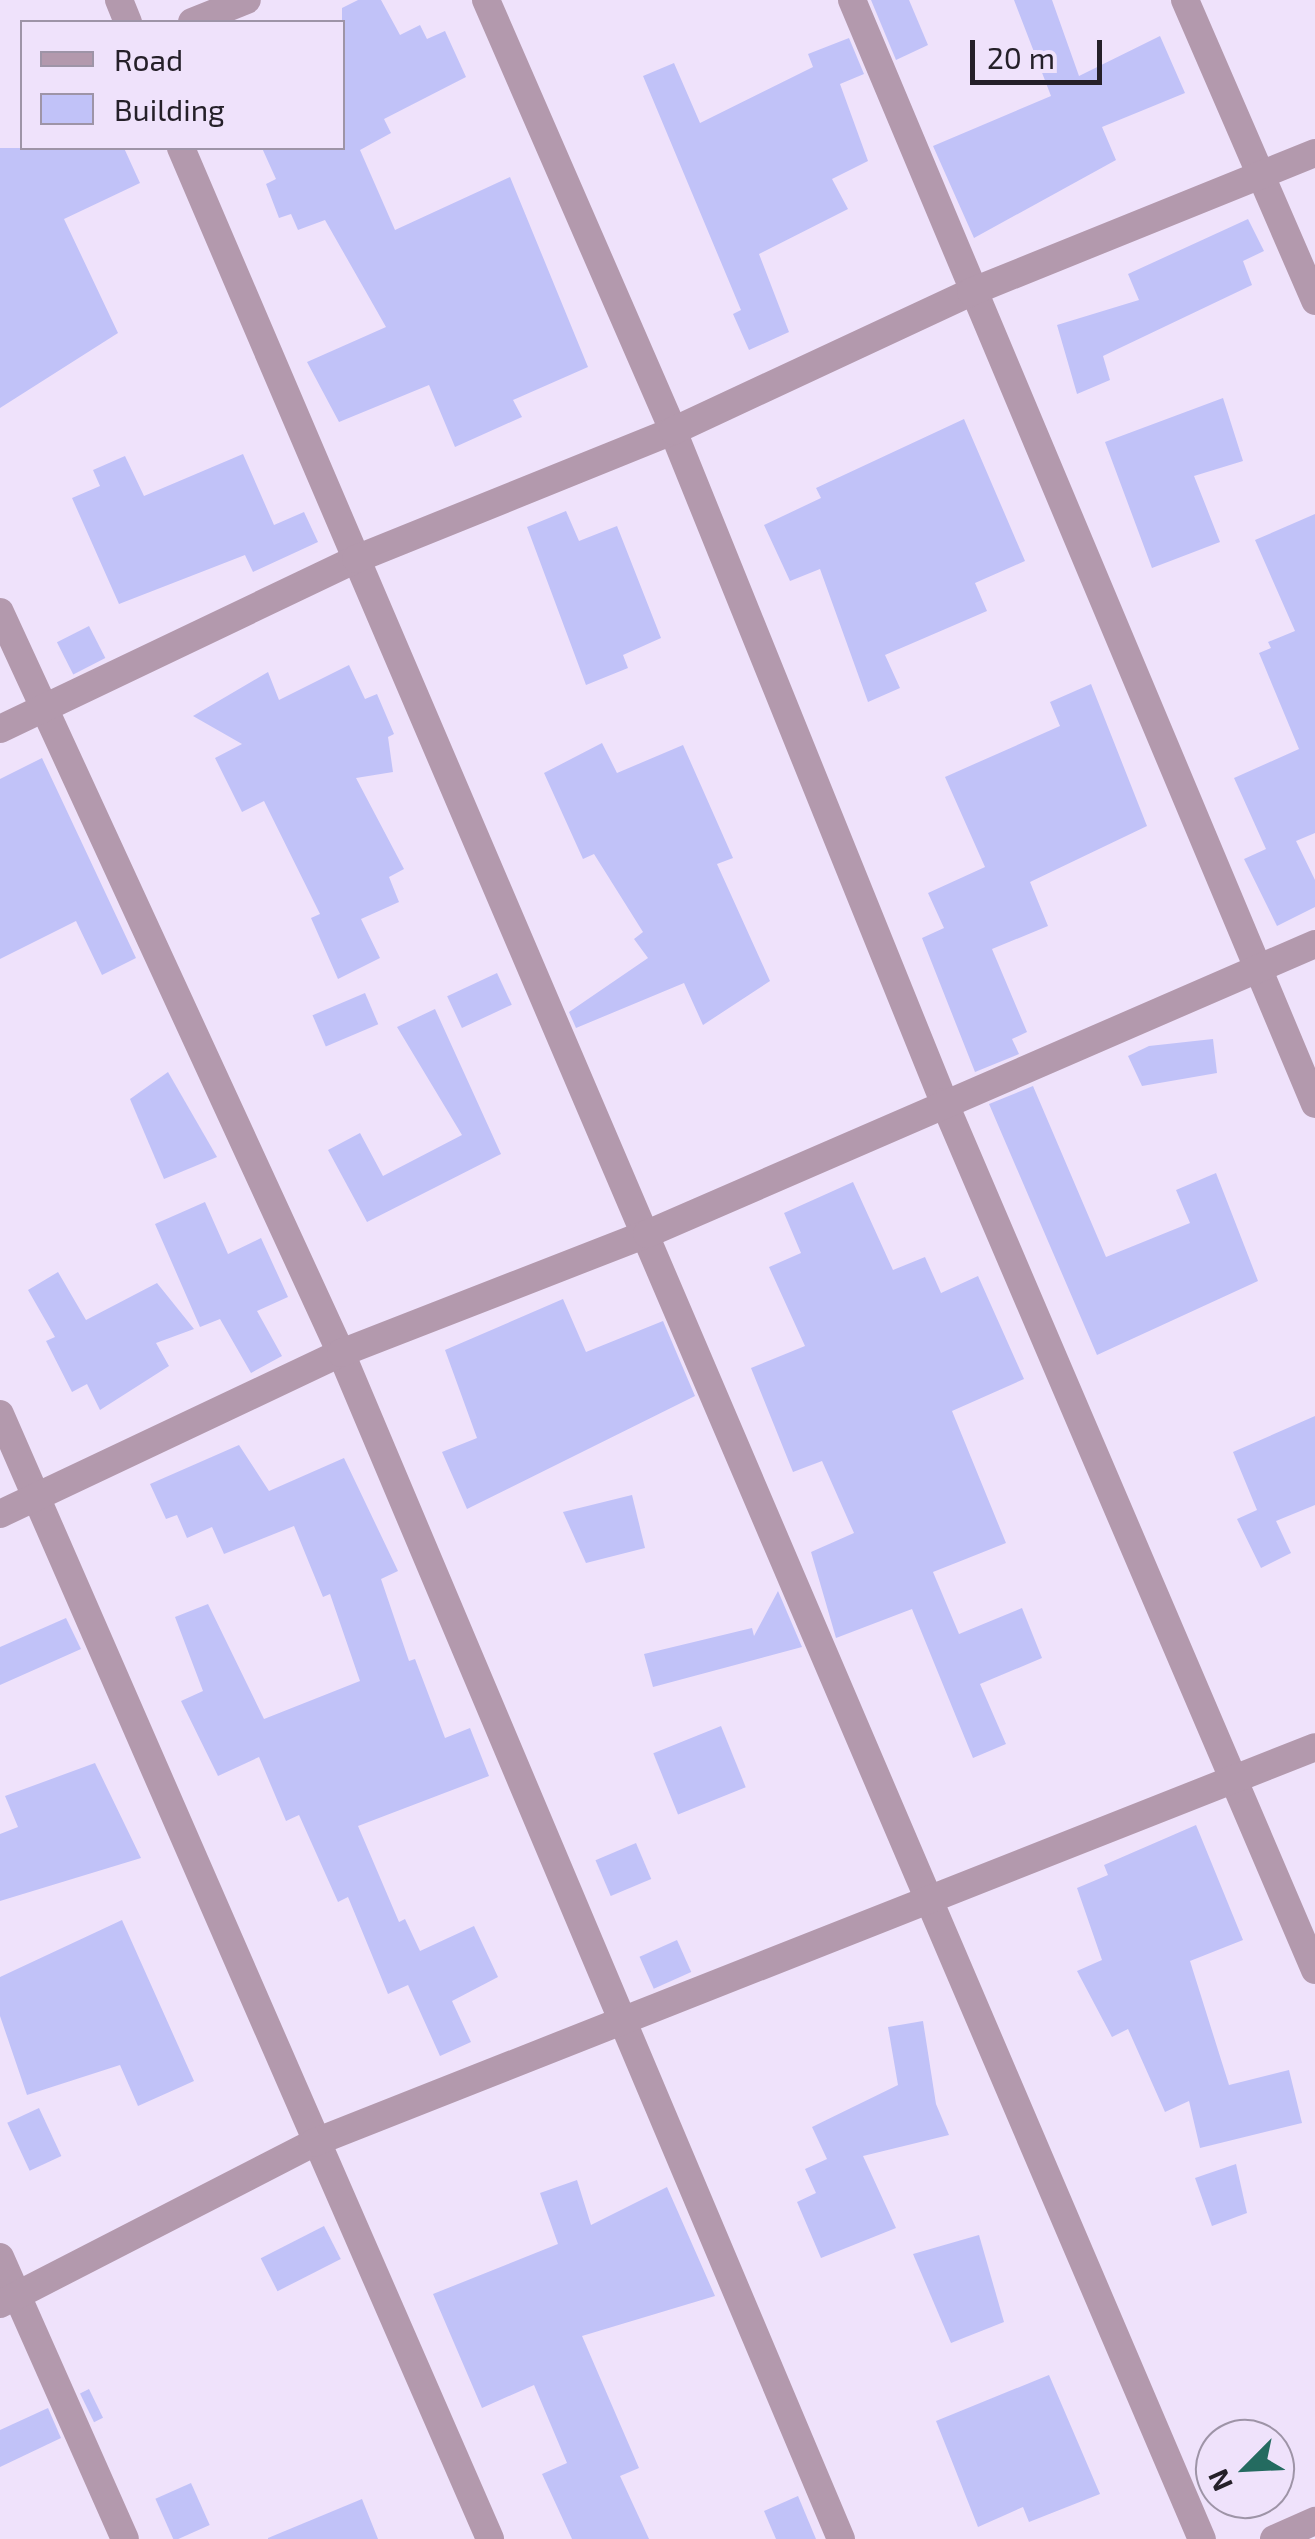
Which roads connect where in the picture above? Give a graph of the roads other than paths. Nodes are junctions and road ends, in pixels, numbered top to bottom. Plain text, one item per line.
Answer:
1 (248, 0) edge
2 (486, 0) edge
3 (852, 0) edge
4 (1185, 0) edge
5 (197, 20) edge
6 (182, 150) edge
7 (1315, 154) edge
8 (1263, 178) junction
9 (972, 292) junction
10 (1315, 301) edge
11 (673, 431) junction
12 (356, 560) junction
13 (0, 612) edge
14 (41, 710) junction
15 (0, 729) edge
16 (1315, 944) edge
17 (1256, 966) junction
18 (944, 1102) junction
19 (1315, 1104) edge
20 (647, 1234) junction
21 (342, 1354) junction
22 (0, 1414) edge
23 (35, 1498) junction
24 (0, 1514) edge
25 (1315, 1747) edge
26 (1236, 1783) junction
27 (934, 1899) junction
28 (1315, 1970) edge
29 (628, 2022) junction
30 (313, 2143) junction
31 (0, 2257) edge
32 (8, 2301) edge
33 (1315, 2521) edge
34 (125, 2539) edge
35 (490, 2539) edge
36 (841, 2539) edge
37 (1202, 2539) edge
38 (1274, 2539) edge

1 - 5 street
2 - 11 street
3 - 9 street
4 - 8 street
6 - 12 street
7 - 8 street
8 - 9 street
8 - 10 street
9 - 11 street
9 - 17 street
11 - 12 street
11 - 18 street
12 - 14 street
12 - 20 street
13 - 14 street
14 - 15 street
14 - 21 street
16 - 17 street
17 - 18 street
17 - 19 street
18 - 20 street
18 - 26 street
20 - 21 street
20 - 27 street
21 - 23 street
21 - 29 street
22 - 23 street
23 - 24 street
23 - 30 street
25 - 26 street
26 - 27 street
26 - 28 street
27 - 29 street
27 - 37 street
29 - 30 street
29 - 36 street
30 - 32 street
30 - 35 street
31 - 32 street
32 - 34 street
33 - 38 street

